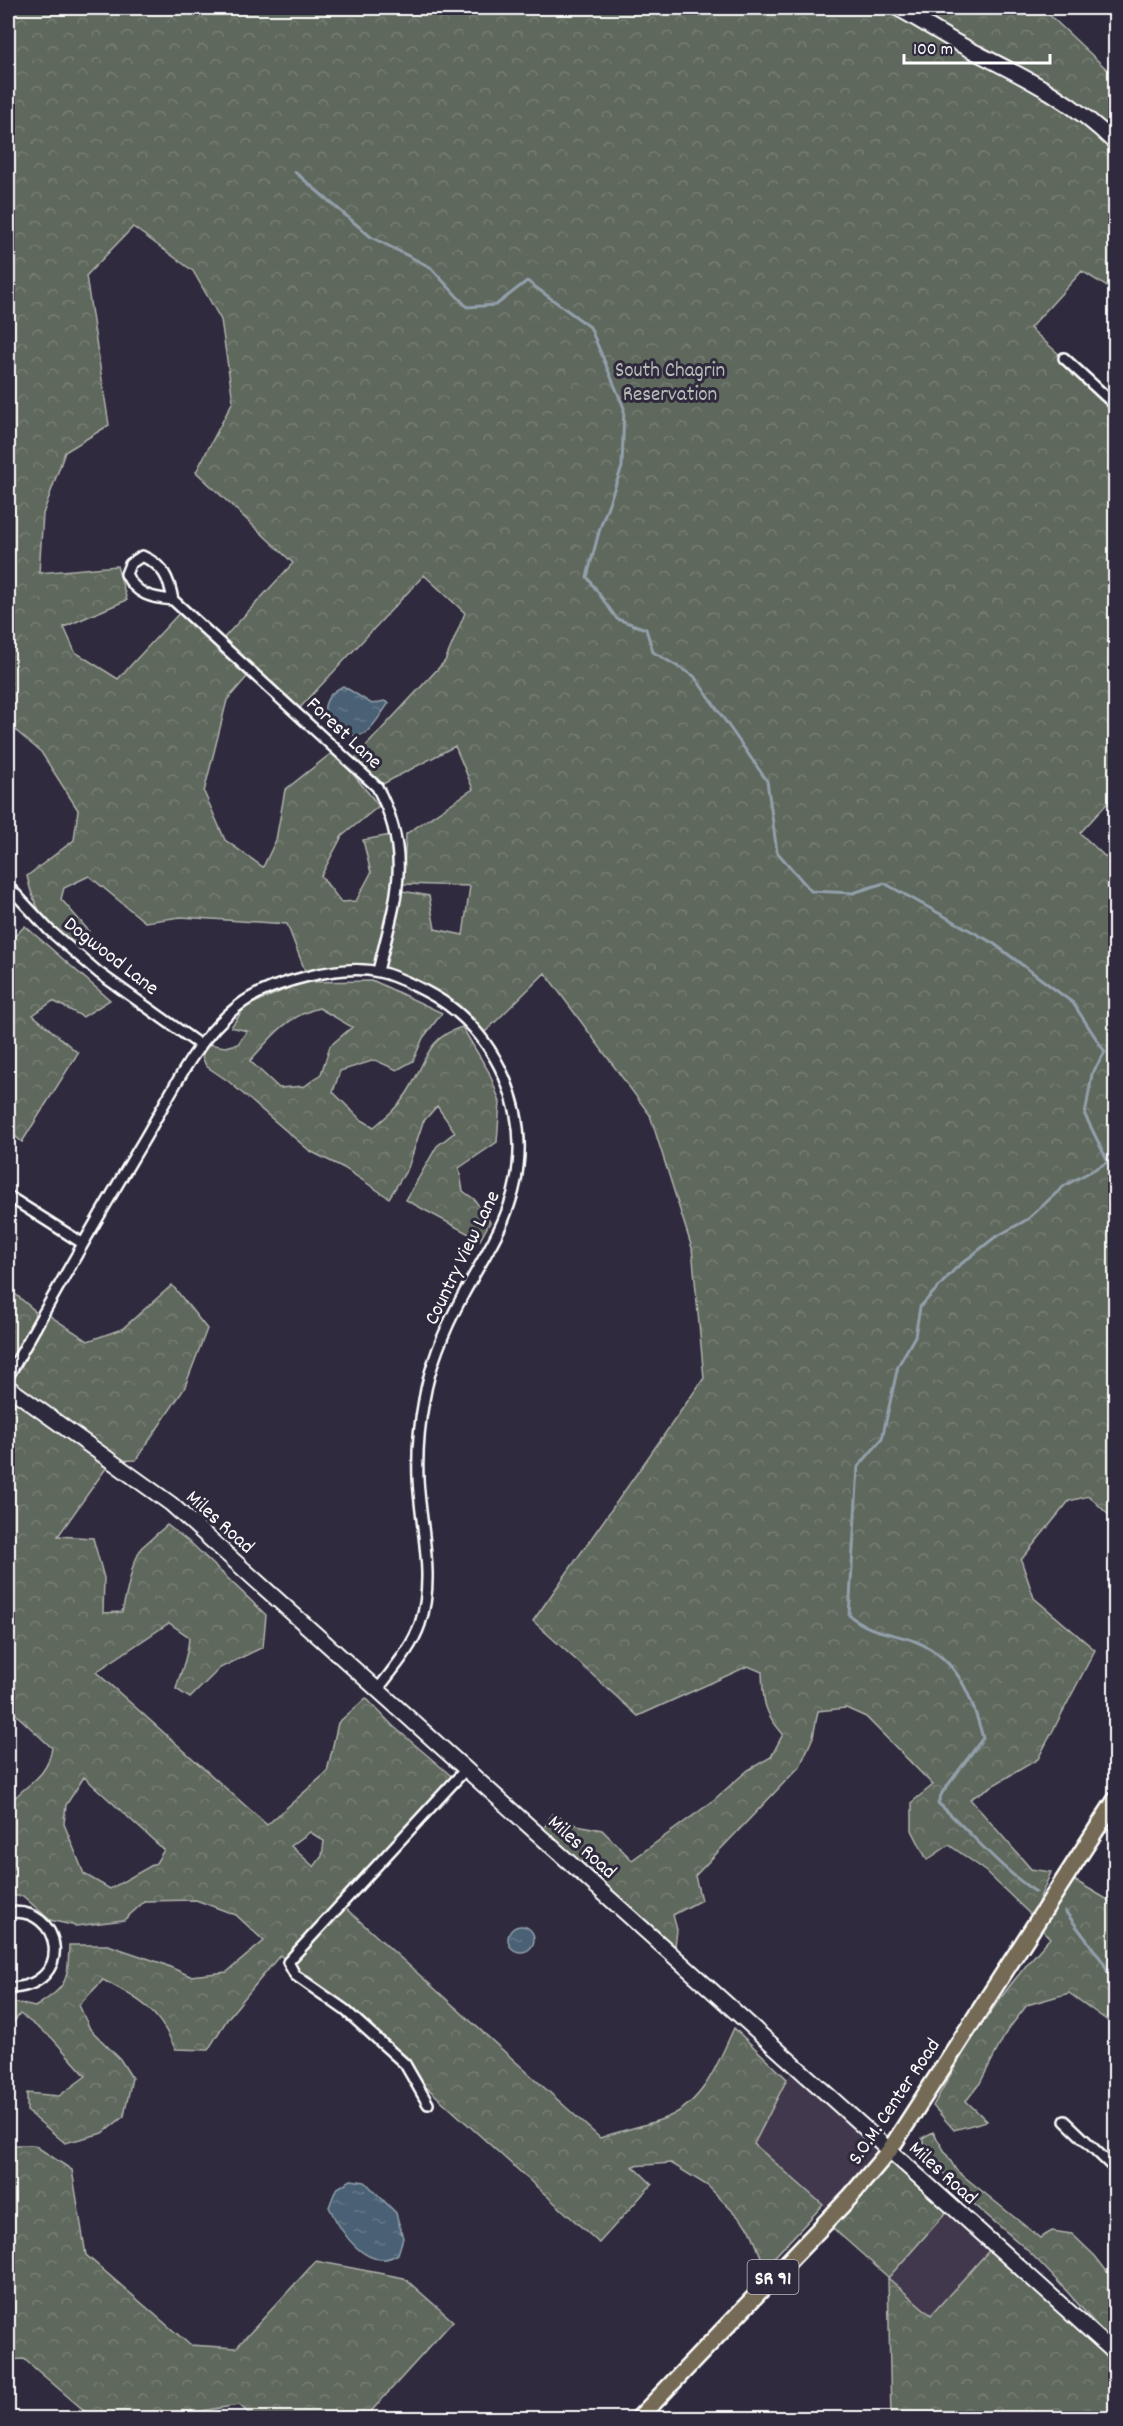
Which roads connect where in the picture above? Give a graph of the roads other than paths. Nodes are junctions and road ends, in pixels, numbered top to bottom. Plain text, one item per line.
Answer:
1 (897, 8) edge
2 (1116, 144) edge
3 (1064, 358) dead end
4 (1116, 406) edge
5 (173, 600) junction
6 (8, 886) edge
7 (378, 971) junction
8 (200, 1045) junction
9 (8, 1196) edge
10 (82, 1244) junction
11 (8, 1377) edge
12 (8, 1387) edge
13 (378, 1689) junction
14 (466, 1769) junction
15 (1116, 1799) edge
16 (8, 1913) edge
17 (8, 1988) edge
18 (428, 2103) dead end
19 (1065, 2121) dead end
20 (889, 2151) junction
21 (1116, 2170) edge
22 (1116, 2354) edge
23 (639, 2418) edge

1 - 2 main road
3 - 4 street
5 - 5 street, Forest Lane
5 - 7 street, Forest Lane
6 - 8 street, Dogwood Lane
7 - 8 street, Country View Lane
7 - 13 street, Country View Lane
8 - 10 street, Country View Lane
9 - 10 street
10 - 11 street, Country View Lane
12 - 13 main road, Miles Road
13 - 14 main road, Miles Road
14 - 18 street
14 - 20 main road, Miles Road
15 - 20 main road, S.O.M. Center Road / SR 91
16 - 17 street
19 - 21 street
20 - 22 main road, Miles Road
20 - 23 main road, S.O.M. Center Road / SR 91

